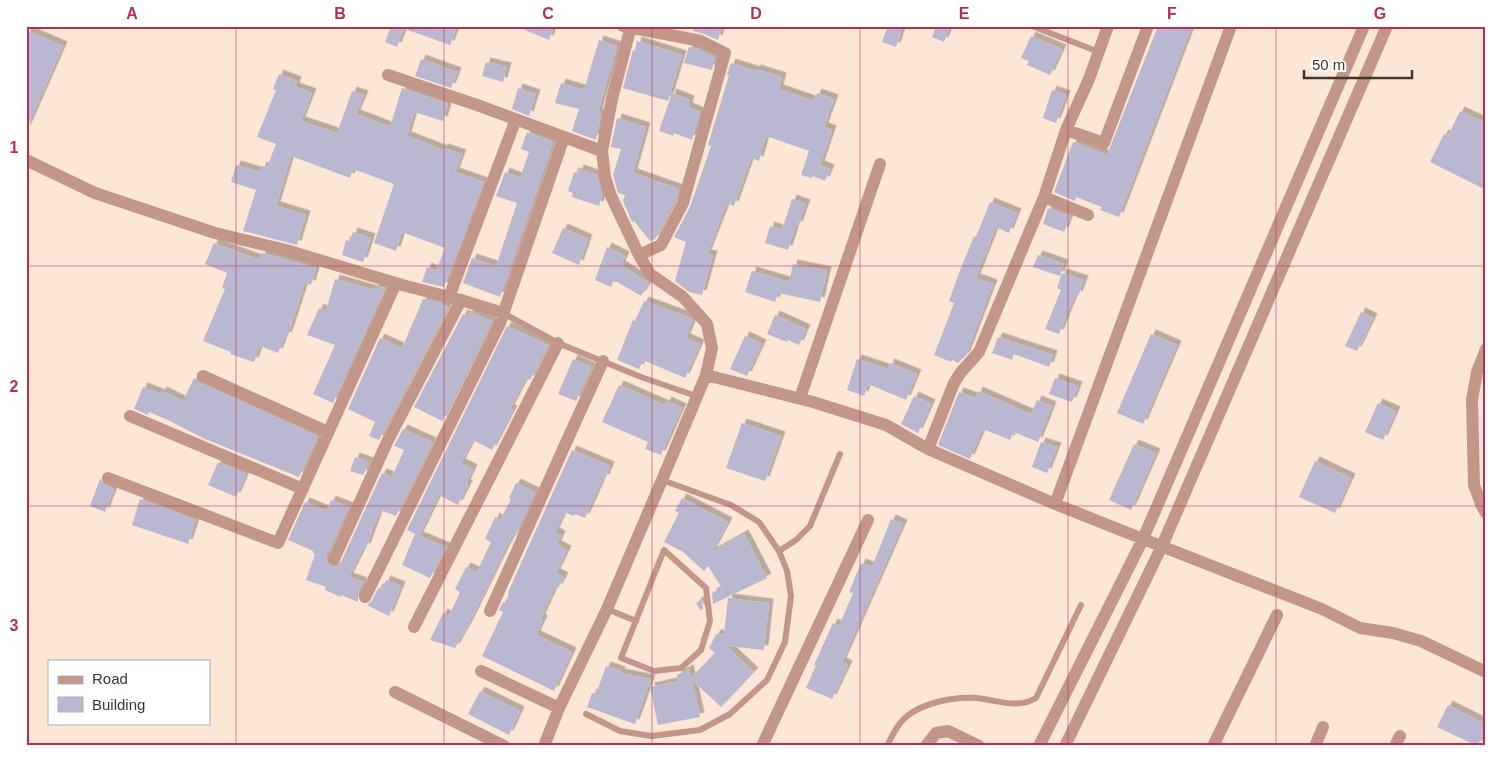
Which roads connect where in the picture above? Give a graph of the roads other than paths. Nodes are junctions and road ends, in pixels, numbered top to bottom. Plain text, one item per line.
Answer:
1 (1032, 26) edge
2 (1108, 26) edge
3 (1148, 26) edge
4 (1231, 26) edge
5 (1364, 26) edge
6 (1387, 26) edge
7 (628, 27) edge
8 (1099, 52) junction
9 (388, 75) dead end
10 (516, 119) junction
11 (1066, 130) junction
12 (564, 137) junction
13 (602, 151) junction
14 (26, 160) edge
15 (880, 164) dead end
16 (1044, 197) junction
17 (1088, 215) dead end
18 (639, 255) junction
19 (396, 283) junction
20 (455, 298) junction
21 (504, 313) junction
22 (558, 343) junction
23 (1486, 349) edge
24 (603, 361) junction
25 (706, 375) junction
26 (203, 376) dead end
27 (696, 396) junction
28 (800, 398) junction
29 (130, 416) dead end
30 (328, 432) junction
31 (928, 449) junction
32 (840, 454) dead end
33 (108, 478) dead end
34 (662, 480) junction
35 (303, 489) junction
36 (1055, 504) junction
37 (1486, 513) edge
38 (868, 520) dead end
39 (1142, 539) junction
40 (1162, 546) junction
41 (779, 551) junction
42 (334, 560) dead end
43 (365, 597) dead end
44 (1081, 605) dead end
45 (607, 609) junction
46 (490, 611) dead end
47 (1277, 615) dead end
48 (636, 621) junction
49 (414, 627) dead end
50 (481, 671) dead end
51 (1486, 672) edge
52 (395, 692) dead end
53 (559, 708) junction
54 (586, 714) dead end
55 (1323, 727) dead end
56 (504, 746) edge
57 (544, 746) edge
58 (762, 746) edge
59 (887, 746) edge
60 (926, 746) edge
61 (979, 746) edge
62 (1039, 746) edge
63 (1065, 746) edge
64 (1213, 746) edge
65 (1315, 746) edge

1 - 8 lane
2 - 8 street
3 - 11 street
4 - 36 street
5 - 39 street
6 - 40 street
7 - 13 street
7 - 18 street
8 - 11 street
9 - 10 street
10 - 12 street
10 - 20 street
11 - 16 street
12 - 13 street
12 - 21 street
13 - 18 street
14 - 19 street
15 - 28 street
16 - 17 street
16 - 31 street
18 - 25 street
19 - 20 street
19 - 30 street
20 - 21 street
20 - 42 street
21 - 22 lane
21 - 43 street
22 - 24 lane
22 - 49 street
23 - 37 street
24 - 27 lane
24 - 46 street
25 - 27 street
25 - 28 street
26 - 30 street
27 - 34 street
28 - 31 street
29 - 35 street
30 - 35 street
31 - 36 street
32 - 41 lane
33 - 35 street
34 - 41 lane
34 - 45 street
36 - 39 street
38 - 58 street
39 - 40 street
39 - 62 street
40 - 51 street
40 - 63 street
41 - 54 lane
44 - 59 lane
45 - 48 lane
45 - 53 street
47 - 64 street
48 - 48 lane
50 - 53 street
52 - 56 street
53 - 57 street
55 - 65 street
60 - 61 street

